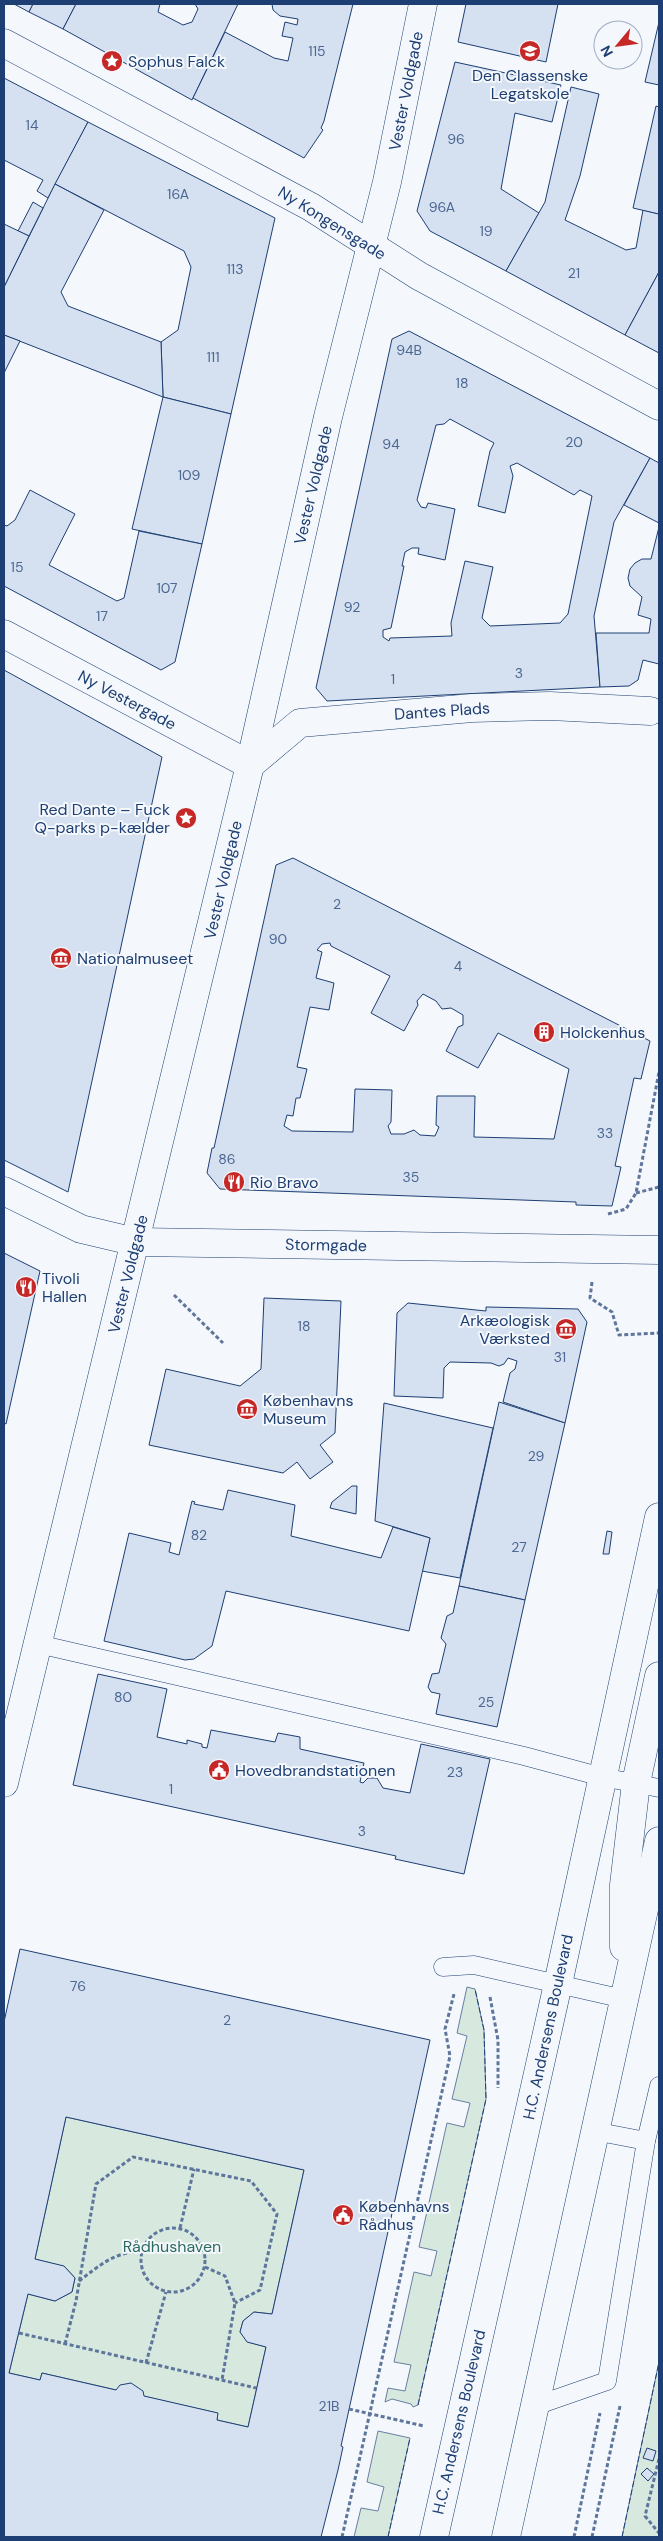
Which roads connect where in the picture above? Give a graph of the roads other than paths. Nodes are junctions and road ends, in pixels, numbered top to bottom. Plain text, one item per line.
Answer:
1 (423, 4) edge
2 (4, 44) edge
3 (372, 248) junction
4 (659, 406) edge
5 (4, 634) edge
6 (650, 710) dead end
7 (250, 765) junction
8 (4, 1191) edge
9 (136, 1242) junction
10 (659, 1250) edge
11 (659, 1517) edge
12 (38, 1644) junction
13 (659, 1676) edge
14 (602, 1777) junction
15 (4, 1783) edge
16 (648, 1786) edge
17 (659, 1841) edge
18 (443, 1967) dead end
19 (558, 1984) junction
20 (624, 1999) junction
21 (659, 2086) edge
22 (594, 2131) junction
23 (646, 2141) junction
24 (534, 2406) junction
25 (434, 2537) edge
26 (506, 2537) edge

1 - 3 street, Vester Voldgade
2 - 3 street, Ny Kongensgade
3 - 4 street, Ny Kongensgade
3 - 7 street, Vester Voldgade
5 - 7 street, Ny Vestergade
6 - 7 street, Dantes Plads
7 - 9 street, Vester Voldgade
8 - 9 street, Stormgade
9 - 10 street, Stormgade
9 - 12 street, Vester Voldgade
11 - 14 street, H.C. Andersens Boulevard
12 - 14 lane
12 - 15 street, Vester Voldgade
13 - 16 street
14 - 16 lane
14 - 19 street, H.C. Andersens Boulevard
16 - 20 street
17 - 20 street
18 - 19 lane
19 - 20 lane
19 - 25 street, H.C. Andersens Boulevard
20 - 22 street
21 - 23 lane
22 - 23 lane
22 - 24 street
23 - 24 lane
24 - 26 street

